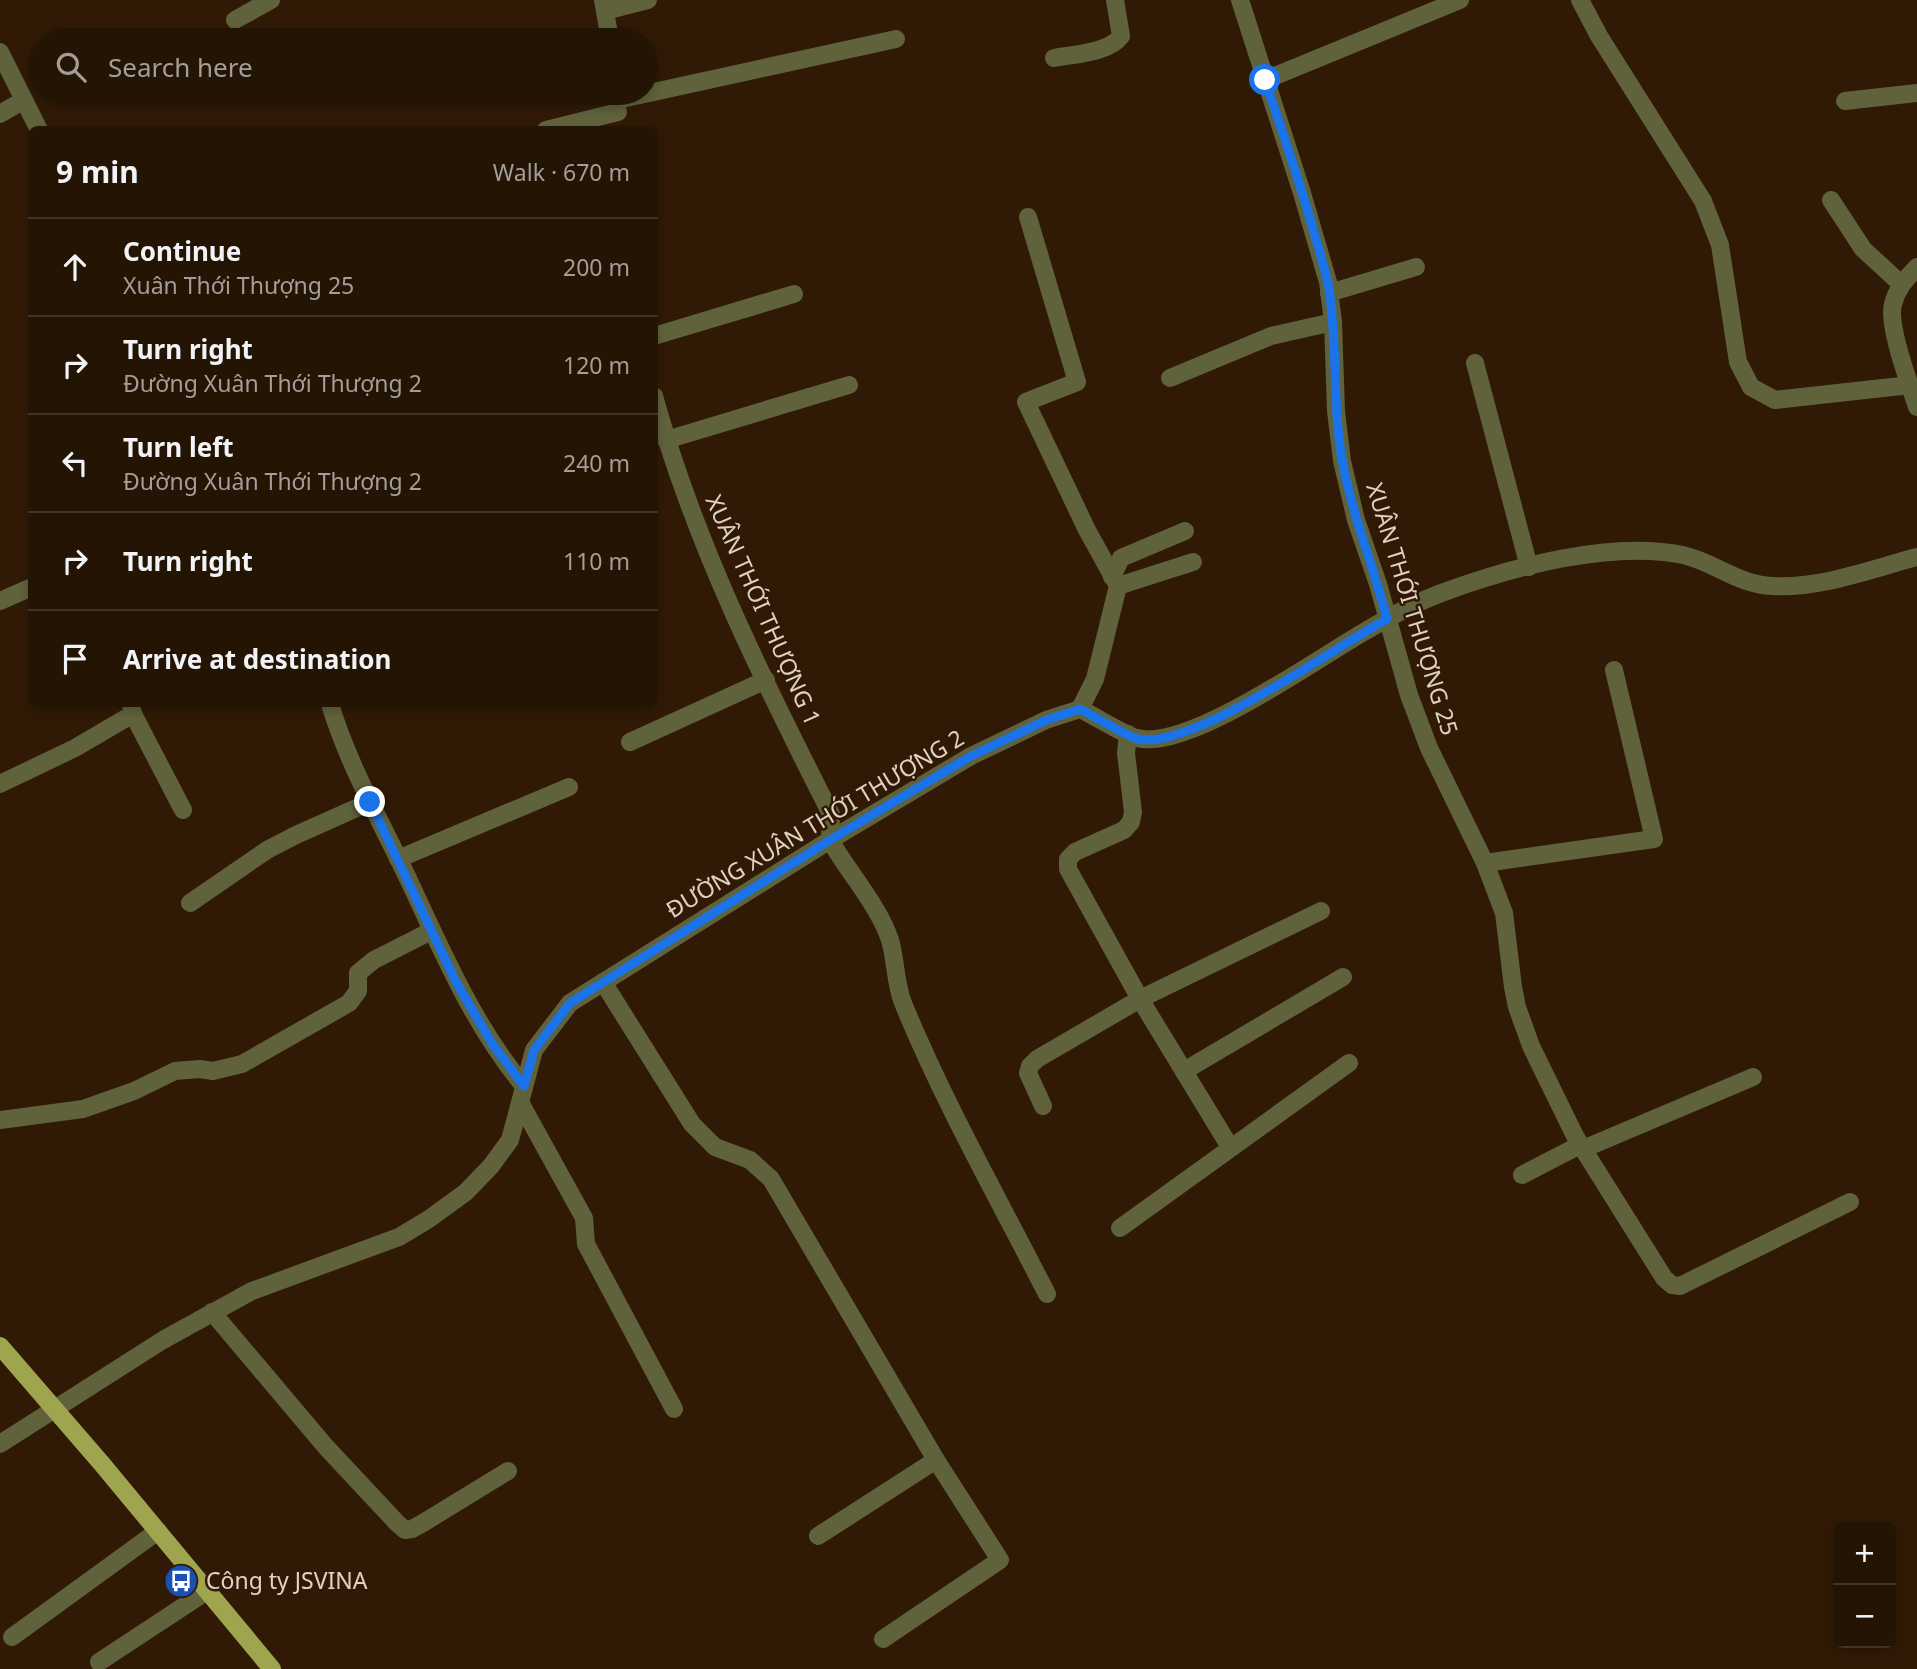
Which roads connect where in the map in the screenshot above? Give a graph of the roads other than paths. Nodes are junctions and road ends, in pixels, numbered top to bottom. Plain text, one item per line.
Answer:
1 (271, 0) edge
2 (648, 0) edge
3 (1115, 0) edge
4 (1240, 0) edge
5 (1460, 0) edge
6 (1580, 0) edge
7 (604, 5) edge
8 (235, 20) dead end
9 (608, 28) edge
10 (895, 39) dead end
11 (0, 52) edge
12 (1054, 58) dead end
13 (1265, 80) junction
14 (1917, 93) edge
15 (658, 99) edge
16 (24, 100) junction
17 (1845, 101) dead end
18 (618, 109) edge
19 (0, 114) edge
20 (37, 126) edge
21 (560, 126) edge
22 (1831, 200) dead end
23 (1028, 217) dead end
24 (1416, 267) dead end
25 (1917, 267) edge
26 (1901, 284) junction
27 (1329, 293) junction
28 (794, 294) dead end
29 (1333, 322) junction
30 (658, 335) edge
31 (1475, 363) dead end
32 (1170, 378) dead end
33 (849, 385) dead end
34 (1910, 385) junction
35 (1917, 407) edge
36 (658, 411) edge
37 (666, 440) junction
38 (1185, 531) dead end
39 (1917, 557) edge
40 (1193, 562) dead end
41 (1529, 568) junction
42 (1115, 581) junction
43 (28, 589) edge
44 (0, 601) edge
45 (1387, 619) junction
46 (1614, 670) dead end
47 (766, 680) junction
48 (331, 707) edge
49 (132, 708) edge
50 (1080, 709) junction
51 (1128, 734) junction
52 (630, 742) dead end
53 (0, 784) edge
54 (569, 787) dead end
55 (370, 802) junction
56 (183, 810) dead end
57 (830, 840) junction
58 (398, 859) junction
59 (1485, 863) junction
60 (190, 903) dead end
61 (1321, 911) dead end
62 (432, 931) junction
63 (1343, 977) dead end
64 (603, 982) junction
65 (1140, 999) junction
66 (1349, 1063) dead end
67 (1184, 1071) junction
68 (1753, 1077) dead end
69 (524, 1086) junction
70 (521, 1104) junction
71 (1043, 1106) dead end
72 (0, 1120) edge
73 (1230, 1147) junction
74 (1581, 1147) junction
75 (1522, 1175) dead end
76 (1850, 1202) dead end
77 (1119, 1228) dead end
78 (1047, 1294) dead end
79 (212, 1312) junction
80 (0, 1346) edge
81 (54, 1408) junction
82 (674, 1409) dead end
83 (0, 1444) edge
84 (936, 1460) junction
85 (508, 1471) dead end
86 (158, 1531) junction
87 (818, 1536) dead end
88 (207, 1591) junction
89 (12, 1637) dead end
90 (883, 1639) dead end
91 (99, 1662) dead end
92 (272, 1669) edge

1 - 8 street
2 - 7 street
3 - 12 street
4 - 13 street, XUÂN THỚI THƯỢNG 25
5 - 13 street
6 - 34 street
7 - 9 street
10 - 15 street
11 - 16 street
13 - 27 street, XUÂN THỚI THƯỢNG 25
14 - 17 street
16 - 19 street
16 - 20 street
18 - 21 street
22 - 26 street
23 - 42 street
24 - 27 street
25 - 26 street
26 - 34 street
27 - 29 street, XUÂN THỚI THƯỢNG 25
28 - 30 street
29 - 32 street
29 - 45 street, XUÂN THỚI THƯỢNG 25
31 - 41 street
33 - 37 street
34 - 35 street
36 - 37 street, XUÂN THỚI THƯỢNG 1
37 - 47 street, XUÂN THỚI THƯỢNG 1
38 - 42 street
39 - 41 street
40 - 42 street
41 - 45 street
42 - 50 street
43 - 44 street
45 - 51 street
45 - 59 street, XUÂN THỚI THƯỢNG 25
46 - 59 street
47 - 52 street
47 - 57 street, XUÂN THỚI THƯỢNG 1
48 - 55 street
49 - 53 street
49 - 56 street
50 - 51 street
50 - 57 street, ĐƯỜNG XUÂN THỚI THƯỢNG 2
51 - 65 street
54 - 58 street
55 - 58 street
55 - 60 street
57 - 64 street, ĐƯỜNG XUÂN THỚI THƯỢNG 2
57 - 78 street
58 - 62 street
59 - 74 street, XUÂN THỚI THƯỢNG 25
61 - 65 street
62 - 69 street
62 - 72 street
63 - 67 street
64 - 69 street, ĐƯỜNG XUÂN THỚI THƯỢNG 2
64 - 84 street
65 - 67 street
65 - 71 street
66 - 73 street
67 - 73 street
68 - 74 street
69 - 70 street, ĐƯỜNG XUÂN THỚI THƯỢNG 2
70 - 79 street, ĐƯỜNG XUÂN THỚI THƯỢNG 2
70 - 82 street
73 - 77 street
74 - 75 street
74 - 76 street, XUÂN THỚI THƯỢNG 25
79 - 81 street, ĐƯỜNG XUÂN THỚI THƯỢNG 2
79 - 85 street
80 - 81 main road
81 - 83 street, ĐƯỜNG XUÂN THỚI THƯỢNG 2
81 - 86 main road
84 - 87 street
84 - 90 street
86 - 88 main road
86 - 89 street
88 - 91 street
88 - 92 main road

